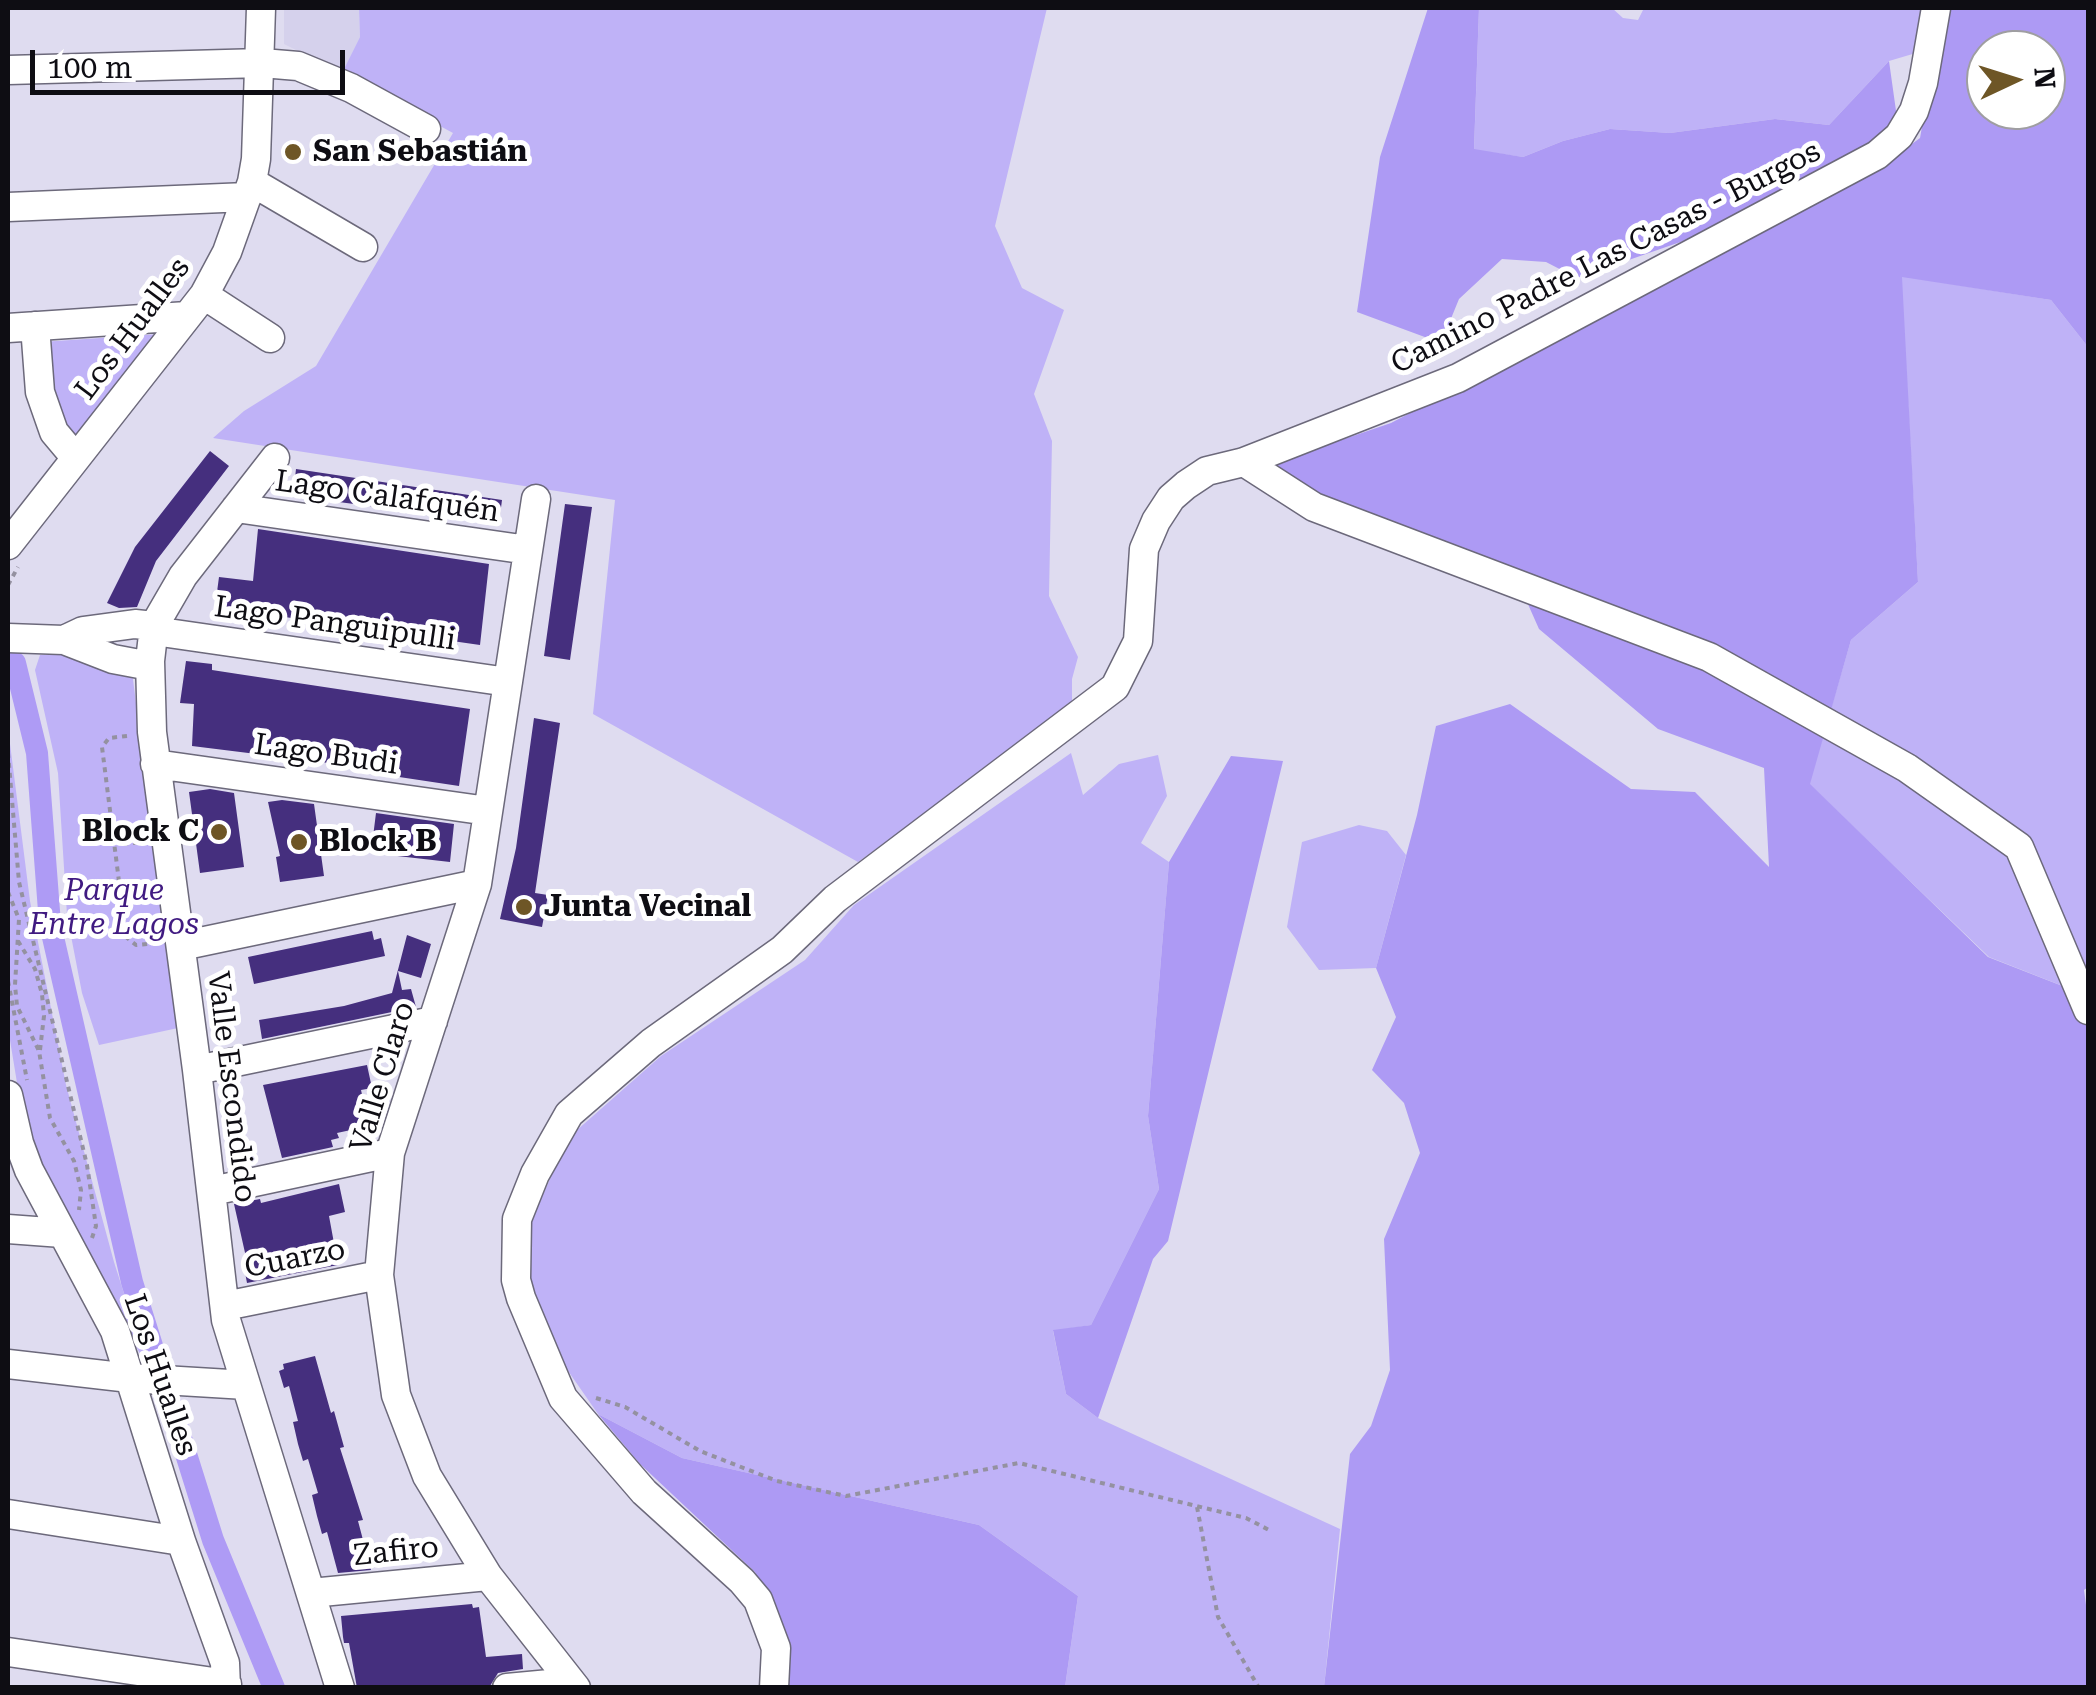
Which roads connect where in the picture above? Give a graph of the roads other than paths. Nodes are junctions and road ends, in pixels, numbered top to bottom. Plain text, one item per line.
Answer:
1 (261, 8) edge
2 (1936, 8) edge
3 (262, 63) junction
4 (8, 70) edge
5 (426, 129) dead end
6 (250, 190) junction
7 (8, 207) edge
8 (363, 247) dead end
9 (196, 306) junction
10 (21, 327) edge
11 (270, 338) dead end
12 (76, 457) junction
13 (275, 458) dead end
14 (1244, 462) junction
15 (536, 500) dead end
16 (236, 508) junction
17 (8, 546) edge
18 (528, 550) junction
19 (154, 628) junction
20 (10, 638) edge
21 (64, 640) junction
22 (150, 666) junction
23 (508, 682) junction
24 (155, 764) junction
25 (488, 812) junction
26 (477, 884) junction
27 (170, 944) junction
28 (2088, 1010) edge
29 (433, 1021) junction
30 (197, 1070) junction
31 (8, 1101) edge
32 (390, 1153) junction
33 (212, 1192) junction
34 (8, 1229) edge
35 (68, 1244) junction
36 (378, 1275) junction
37 (224, 1306) junction
38 (8, 1364) edge
39 (153, 1380) junction
40 (246, 1385) junction
41 (8, 1514) edge
42 (181, 1541) junction
43 (488, 1576) junction
44 (311, 1593) junction
45 (8, 1652) edge
46 (574, 1685) edge
47 (226, 1686) edge
48 (340, 1688) edge
49 (507, 1688) edge
50 (774, 1688) edge

1 - 3 street, Los Hualles
2 - 14 street, Camino Padre Las Casas - Burgos
3 - 4 street
3 - 5 street
3 - 6 street, Los Hualles
6 - 7 street
6 - 8 street
6 - 9 street, Los Hualles
9 - 10 street
9 - 11 street
9 - 12 street, Los Hualles
10 - 12 street
12 - 17 street, Los Hualles
13 - 16 street, Valle Escondido
14 - 28 street
14 - 50 street, Camino Padre Las Casas - Burgos
15 - 18 street, Valle Claro
16 - 18 street, Lago Calafquén
16 - 19 street, Valle Escondido
18 - 23 street, Valle Claro
19 - 21 street, Lago Panguipulli
19 - 22 street, Valle Escondido
19 - 23 street, Lago Panguipulli
20 - 21 street
21 - 22 street
22 - 24 street, Valle Escondido
23 - 25 street, Valle Claro
24 - 25 street, Lago Budi
24 - 27 street, Valle Escondido
25 - 26 street, Valle Claro
26 - 27 street
26 - 29 street, Valle Claro
27 - 30 street, Valle Escondido
29 - 30 street
29 - 32 street, Valle Claro
30 - 33 street, Valle Escondido
31 - 35 street, Los Hualles
32 - 33 street
32 - 36 street, Valle Claro
33 - 37 street, Valle Escondido
34 - 35 street
35 - 39 street, Los Hualles
36 - 37 street, Cuarzo
36 - 43 street, Valle Claro
37 - 40 street, Valle Escondido
38 - 39 street
39 - 40 street
39 - 42 street, Los Hualles
40 - 44 street, Valle Escondido
41 - 42 street
42 - 47 street, Los Hualles
43 - 44 street, Zafiro
43 - 46 street, Valle Claro
44 - 48 street, Valle Escondido
45 - 47 street
46 - 49 street

